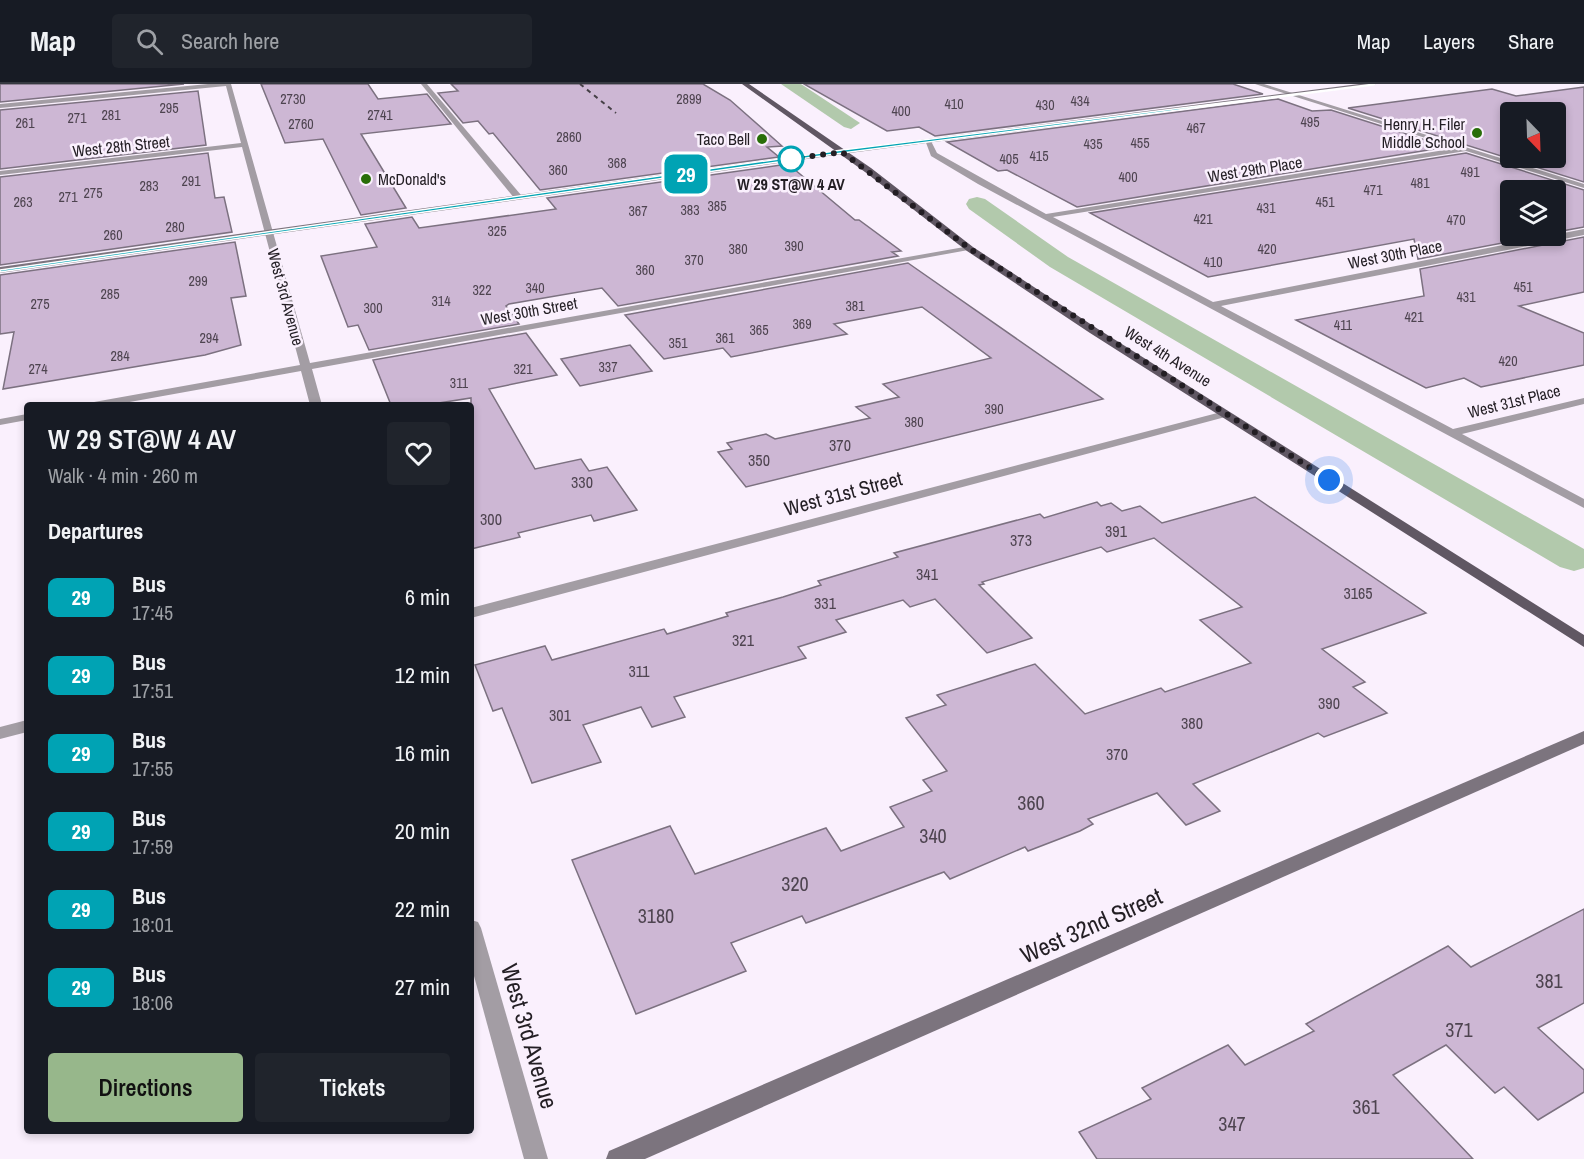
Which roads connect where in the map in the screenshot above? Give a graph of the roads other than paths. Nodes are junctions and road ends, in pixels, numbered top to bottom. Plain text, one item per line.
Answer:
1 (227, 84) edge
2 (424, 84) edge
3 (745, 84) edge
4 (1258, 84) edge
5 (1373, 84) edge
6 (1291, 94) junction
7 (0, 106) edge
8 (928, 140) junction
9 (245, 146) junction
10 (1467, 149) junction
11 (842, 152) junction
12 (0, 173) edge
13 (1584, 186) edge
14 (518, 197) junction
15 (1046, 216) junction
16 (268, 232) junction
17 (1584, 232) edge
18 (970, 249) junction
19 (0, 270) edge
20 (1211, 305) junction
21 (304, 368) junction
22 (1584, 401) edge
23 (111, 402) edge
24 (315, 402) edge
25 (1225, 414) junction
26 (24, 418) edge
27 (0, 422) edge
28 (1453, 433) junction
29 (1584, 504) edge
30 (474, 612) edge
31 (1584, 642) edge
32 (24, 727) edge
33 (0, 733) edge
34 (1584, 737) edge
35 (474, 939) edge
36 (536, 1159) edge
37 (618, 1159) edge

1 - 7 street
1 - 9 street, West 3rd Avenue
2 - 14 street
3 - 11 main road, West 4th Avenue
4 - 6 street
5 - 6 street
6 - 8 street
6 - 10 street
8 - 11 street
8 - 15 street
9 - 12 street, West 28th Street
9 - 16 street, West 3rd Avenue
10 - 13 street
10 - 15 street, West 29th Place
11 - 14 street
11 - 18 main road, West 4th Avenue
14 - 16 street
15 - 20 street
16 - 19 street
16 - 21 street, West 3rd Avenue
17 - 20 street, West 30th Place
18 - 21 street, West 30th Street
18 - 25 main road, West 4th Avenue
20 - 28 street
21 - 23 street, West 30th Street
21 - 24 street, West 3rd Avenue
22 - 28 street, West 31st Place
25 - 30 street, West 31st Street
25 - 31 main road, West 4th Avenue
26 - 27 street
28 - 29 street
32 - 33 street
34 - 37 street, West 32nd Street
35 - 36 street, West 3rd Avenue

